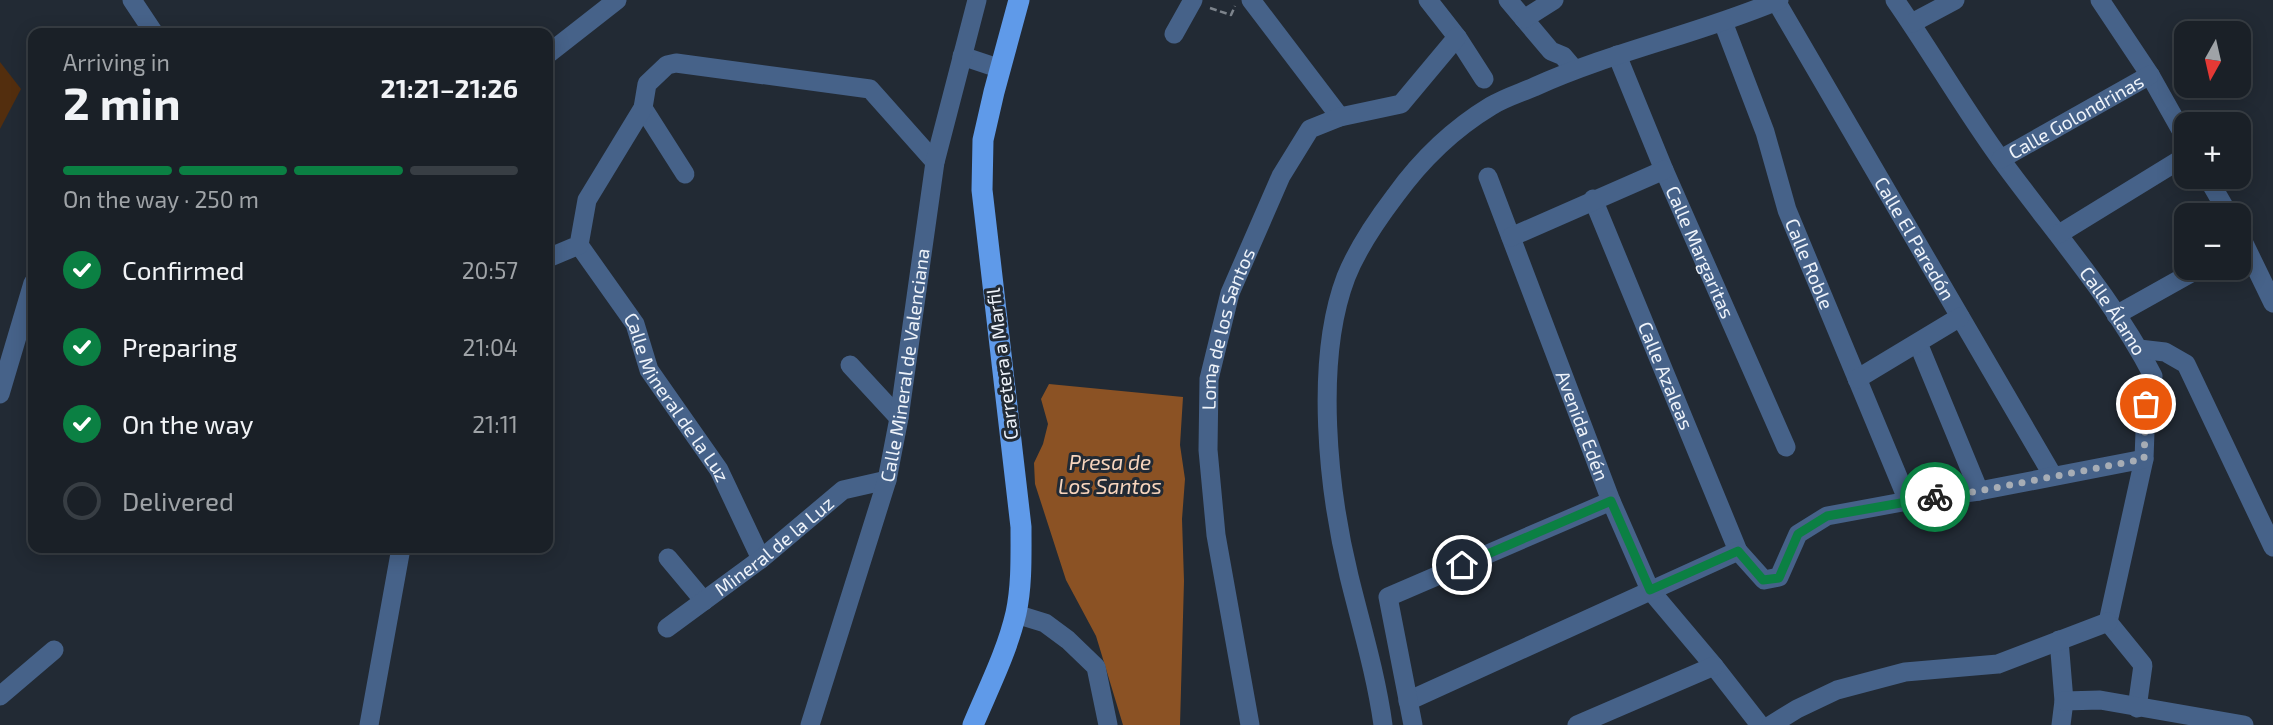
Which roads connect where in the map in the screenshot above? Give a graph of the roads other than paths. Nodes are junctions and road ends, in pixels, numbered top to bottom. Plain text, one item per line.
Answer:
1 (132, 0) edge
2 (617, 0) edge
3 (977, 0) edge
4 (1019, 0) edge
5 (1251, 0) edge
6 (1427, 0) edge
7 (1508, 0) edge
8 (1554, 0) edge
9 (1895, 0) edge
10 (1955, 0) edge
11 (2101, 0) edge
12 (1193, 1) edge
13 (1777, 1) edge
14 (1524, 19) junction
15 (1723, 22) junction
16 (1912, 23) junction
17 (151, 28) edge
18 (1174, 34) dead end
19 (1457, 37) junction
20 (553, 50) edge
21 (1617, 55) junction
22 (962, 56) junction
23 (1001, 69) junction
24 (1574, 69) junction
25 (2150, 75) junction
26 (1484, 79) dead end
27 (643, 108) junction
28 (1340, 117) junction
29 (2174, 118) edge
30 (2001, 159) junction
31 (935, 162) junction
32 (2174, 163) edge
33 (1664, 170) junction
34 (685, 174) dead end
35 (1488, 177) dead end
36 (1593, 199) junction
37 (2059, 234) junction
38 (1511, 237) junction
39 (579, 245) junction
40 (553, 256) edge
41 (2251, 261) edge
42 (2179, 280) edge
43 (28, 300) edge
44 (2273, 303) edge
45 (2116, 315) junction
46 (1960, 317) junction
47 (1917, 343) junction
48 (2139, 349) junction
49 (850, 365) dead end
50 (1857, 379) junction
51 (0, 394) edge
52 (899, 418) junction
53 (1786, 447) dead end
54 (2144, 459) junction
55 (2053, 476) junction
56 (887, 480) junction
57 (1979, 491) junction
58 (1611, 501) junction
59 (1908, 501) junction
60 (2273, 547) edge
61 (1738, 551) junction
62 (400, 553) edge
63 (668, 558) dead end
64 (761, 559) junction
65 (1650, 590) junction
66 (704, 601) junction
67 (1016, 614) junction
68 (2108, 622) junction
69 (667, 628) dead end
70 (2059, 640) junction
71 (54, 650) dead end
72 (1714, 666) junction
73 (2, 691) edge
74 (1408, 701) junction
75 (2064, 701) junction
76 (2137, 708) junction
77 (369, 725) edge
78 (810, 725) edge
79 (973, 725) edge
80 (1108, 725) edge
81 (1250, 725) edge
82 (1383, 725) edge
83 (1412, 725) edge
84 (1577, 725) edge
85 (1760, 725) edge
86 (1771, 725) edge
87 (2061, 725) edge
88 (2244, 725) edge

1 - 17 street
2 - 20 street
3 - 22 street, Calle Mineral de Valenciana
4 - 23 main road, Carretera a Marfil
5 - 28 street
6 - 19 street
7 - 14 street
8 - 14 street
9 - 16 street, Calle Álamo
10 - 16 street
11 - 25 street, Calle Golondrinas
12 - 18 street
13 - 15 street
13 - 46 street, Calle El Paredón
14 - 24 street
15 - 21 street
15 - 50 street, Calle Roble
16 - 30 street, Calle Álamo
19 - 26 street
19 - 28 street, Loma de los Santos
21 - 24 street
21 - 33 street, Calle Margaritas
22 - 23 street
22 - 31 street, Calle Mineral de Valenciana
23 - 67 main road, Carretera a Marfil
24 - 82 street
25 - 29 street, Calle Golondrinas
25 - 30 street, Calle Golondrinas
27 - 31 street
27 - 34 street
27 - 39 street
28 - 81 street, Loma de los Santos
30 - 37 street, Calle Álamo
31 - 52 street, Calle Mineral de Valenciana
32 - 37 street
33 - 36 street
33 - 53 street, Calle Margaritas
35 - 38 street, Avenida Edén
36 - 38 street
36 - 61 street, Calle Azaleas
37 - 45 street, Calle Álamo
38 - 58 street, Avenida Edén
39 - 40 street
39 - 64 street, Calle Mineral de la Luz
41 - 44 street
42 - 45 street
43 - 51 street
45 - 48 street, Calle Álamo
46 - 47 street
46 - 55 street, Calle El Paredón
47 - 50 street
47 - 57 street
48 - 54 street, Calle Álamo
48 - 60 street
49 - 52 street
50 - 59 street, Calle Roble
52 - 56 street, Calle Mineral de Valenciana
54 - 55 street
54 - 68 street, Calle Álamo
55 - 57 street
56 - 64 street, Mineral de la Luz
56 - 78 street, Calle Mineral de Valenciana
57 - 59 street
58 - 65 street, Avenida Edén
58 - 74 street
59 - 61 street, Calle Azaleas
61 - 65 street
62 - 77 street
63 - 66 street
64 - 66 street, Mineral de la Luz
65 - 72 street, Avenida Edén
65 - 74 street
66 - 69 street, Mineral de la Luz
67 - 79 main road, Carretera a Marfil
67 - 80 street
68 - 70 street
68 - 76 street
70 - 75 street
70 - 86 street
71 - 73 street
72 - 84 street
72 - 85 street, Avenida Edén
74 - 83 street
75 - 76 street
75 - 87 street
76 - 88 street

